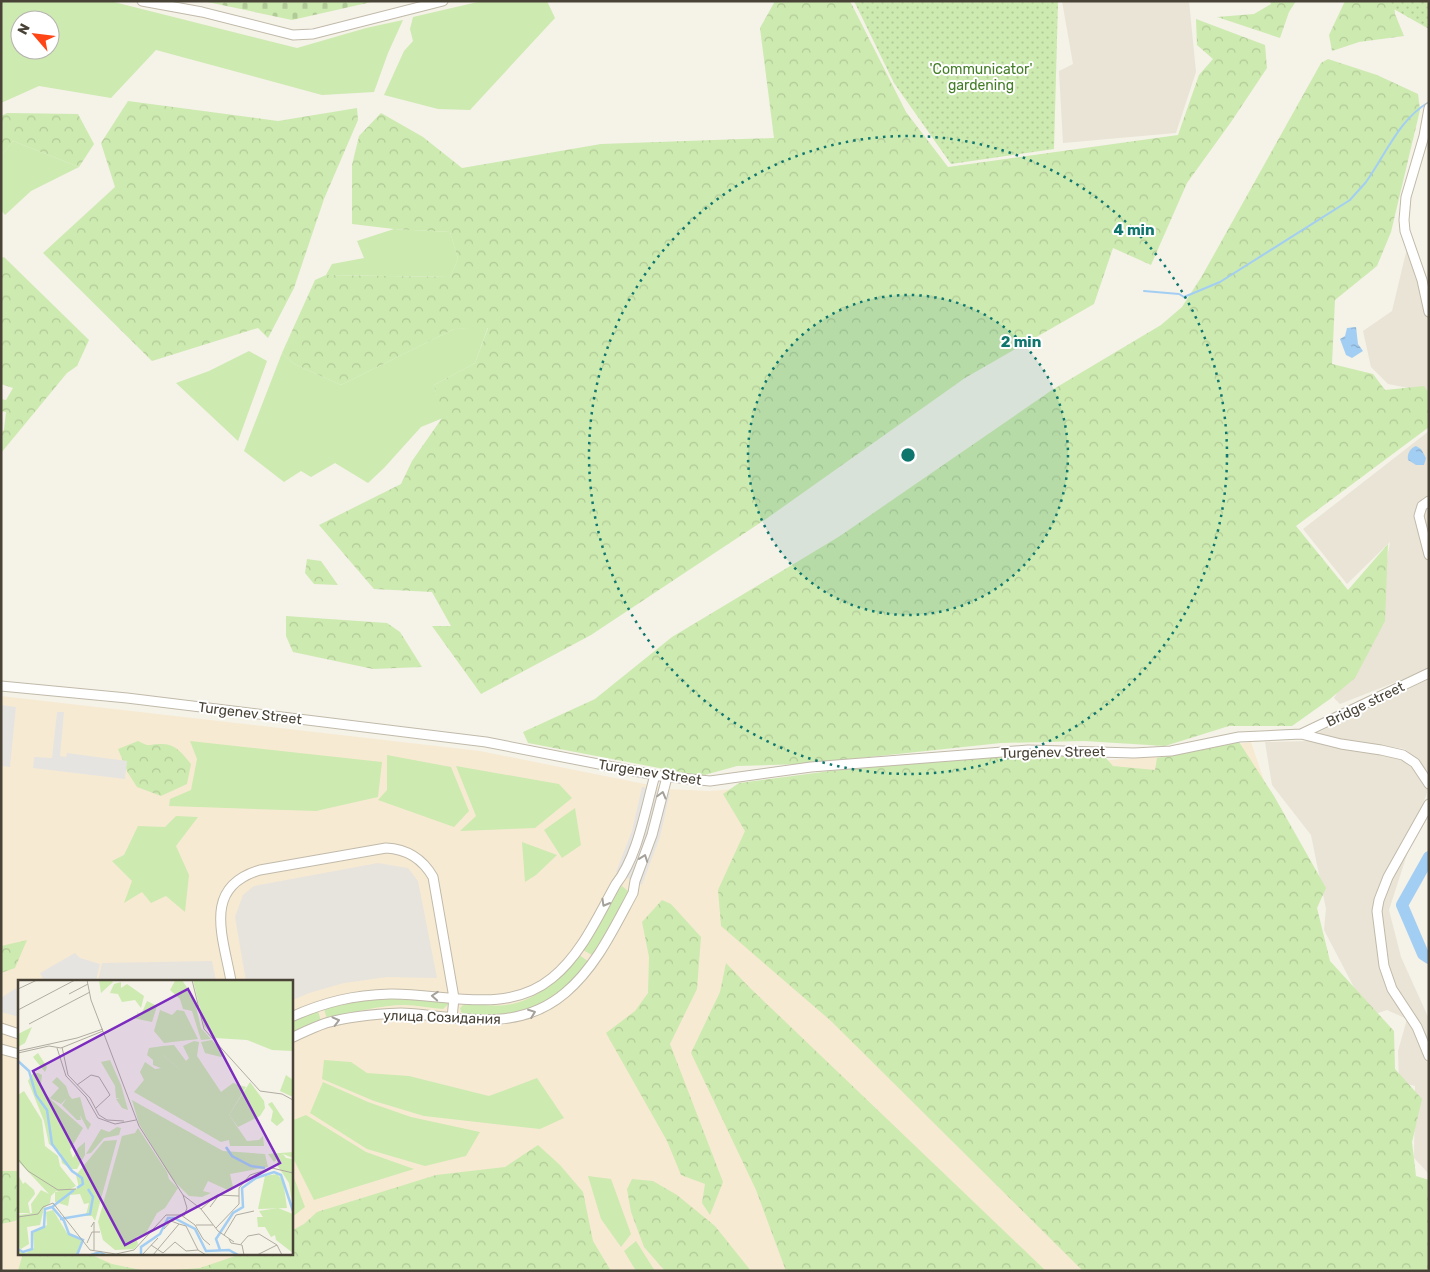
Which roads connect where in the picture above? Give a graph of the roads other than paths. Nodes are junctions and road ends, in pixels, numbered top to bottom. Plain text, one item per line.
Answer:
1 (142, 1) edge
2 (444, 1) edge
3 (1429, 108) edge
4 (1429, 312) edge
5 (1428, 504) edge
6 (1429, 555) edge
7 (1429, 673) edge
8 (1, 686) edge
9 (1301, 734) junction
10 (655, 775) junction
11 (667, 777) junction
12 (1429, 784) edge
13 (1429, 804) edge
14 (616, 884) junction
15 (633, 891) junction
16 (231, 980) edge
17 (454, 998) junction
18 (292, 1016) edge
19 (452, 1018) junction
20 (1, 1028) edge
21 (18, 1034) edge
22 (292, 1038) edge
23 (1, 1049) edge
24 (18, 1054) edge
25 (1429, 1056) edge

1 - 2 street
3 - 4 street
5 - 6 street
7 - 9 street, Bridge street
8 - 10 street, Turgenev Street
9 - 11 street, Turgenev Street
9 - 12 street
10 - 11 street, Turgenev Street
10 - 14 street, улица Созидания
15 -> 11 street, улица Созидания
13 - 25 street
14 - 15 street
14 -> 17 street, улица Созидания
19 -> 15 street, улица Созидания
16 - 17 street
17 -> 18 street, улица Созидания
17 - 19 street
22 -> 19 street, улица Созидания
20 - 21 street
23 - 24 street

